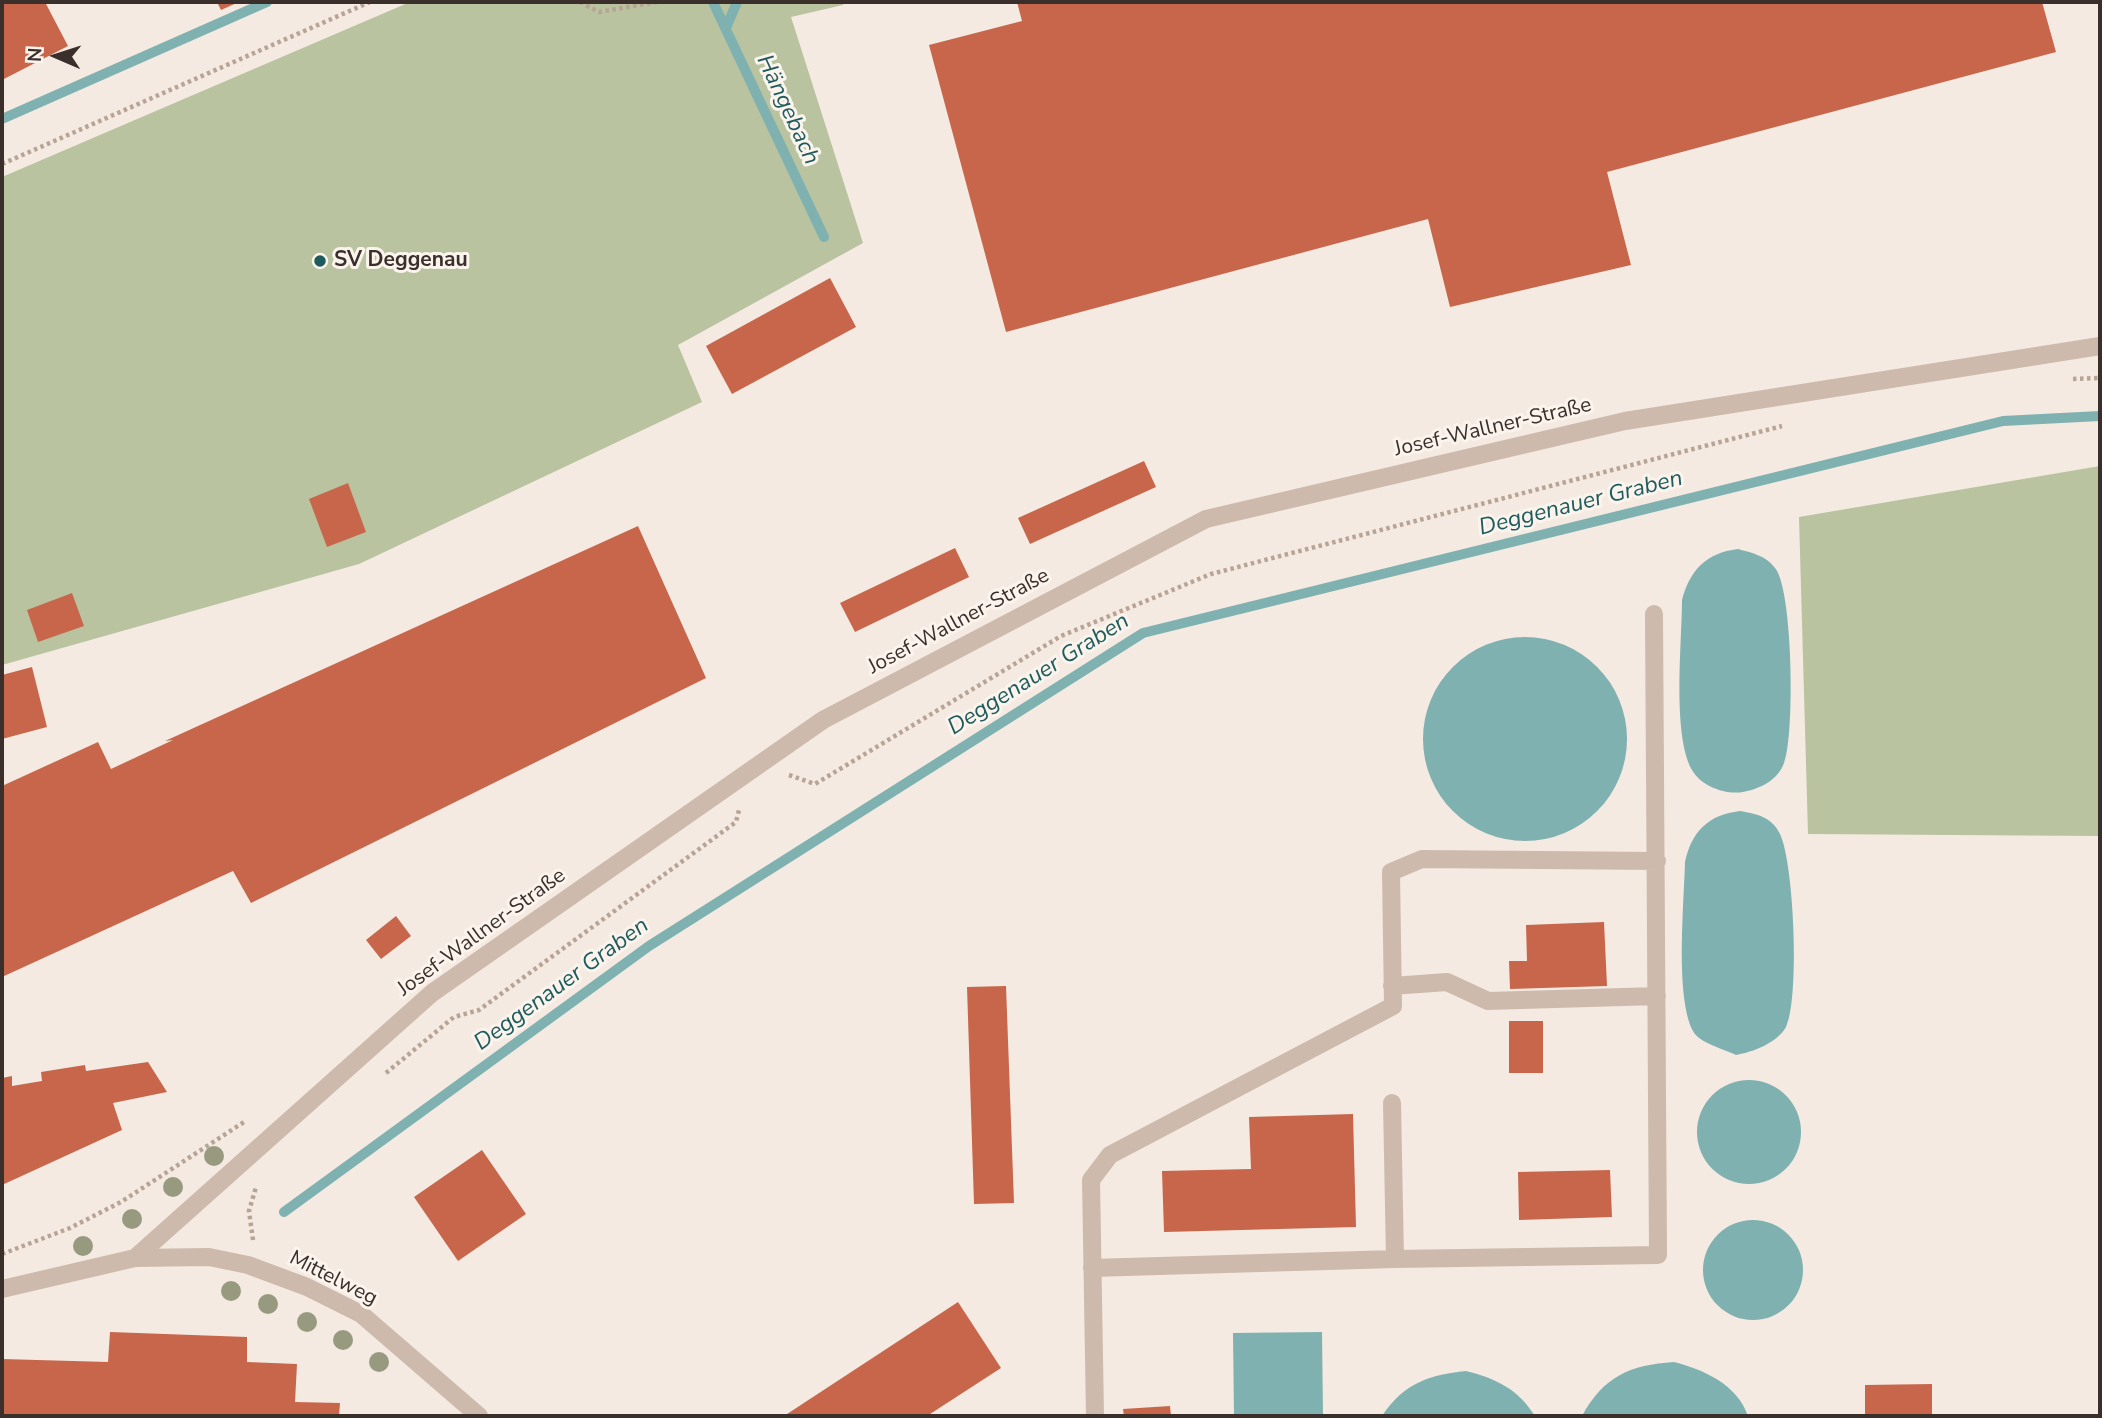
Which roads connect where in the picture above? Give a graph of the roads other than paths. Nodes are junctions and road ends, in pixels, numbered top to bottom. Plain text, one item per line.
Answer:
1 (2100, 346) edge
2 (1654, 614) dead end
3 (1657, 861) junction
4 (1392, 986) junction
5 (1657, 996) junction
6 (1392, 1103) dead end
7 (135, 1258) junction
8 (1395, 1259) junction
9 (1092, 1268) junction
10 (2, 1289) edge
11 (479, 1416) edge
12 (1096, 1416) edge

1 - 7 street, Josef-Wallner-Straße
2 - 3 street
3 - 4 street
3 - 5 street
4 - 5 street
4 - 9 street
5 - 8 street
6 - 8 street
7 - 10 street, Josef-Wallner-Straße
7 - 11 street, Mittelweg
8 - 9 street
9 - 12 street

